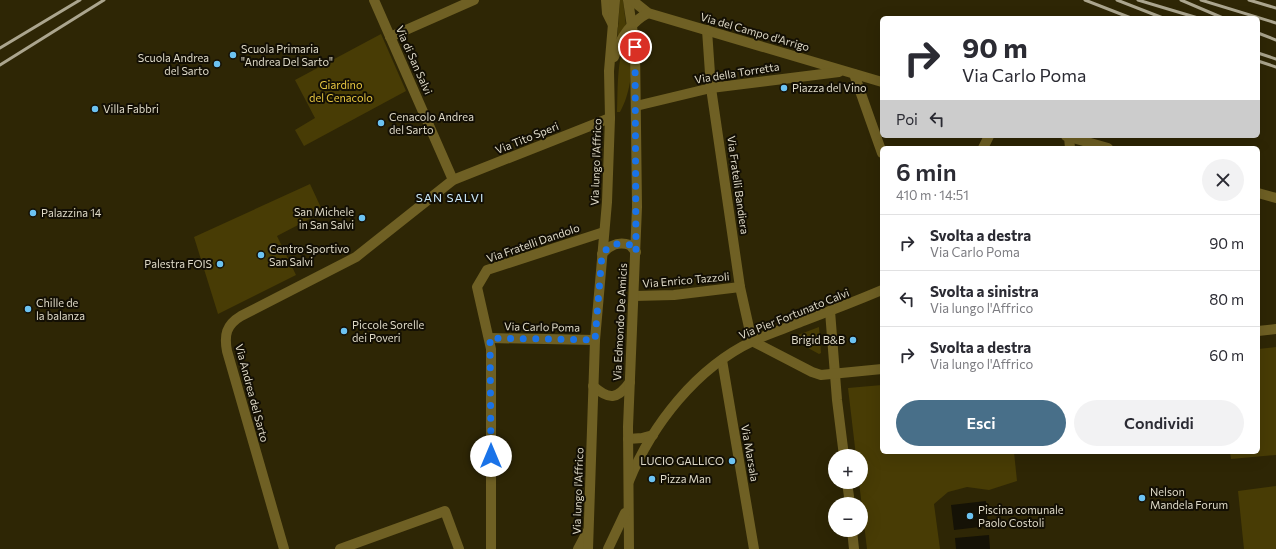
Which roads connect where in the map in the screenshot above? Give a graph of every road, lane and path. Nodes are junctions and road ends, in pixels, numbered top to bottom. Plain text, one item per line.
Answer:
1 (374, 0) edge
2 (474, 0) edge
3 (606, 0) edge
4 (615, 0) edge
5 (628, 0) edge
6 (637, 2) edge
7 (648, 13) junction
8 (613, 25) junction
9 (632, 26) junction
10 (707, 30) junction
11 (390, 37) junction
12 (609, 71) junction
13 (843, 71) junction
14 (854, 74) junction
15 (880, 81) edge
16 (711, 88) junction
17 (636, 106) junction
18 (610, 118) junction
19 (1075, 138) edge
20 (1101, 146) edge
21 (880, 147) edge
22 (452, 177) junction
23 (1260, 193) edge
24 (1276, 198) edge
25 (604, 232) junction
26 (385, 234) joint
27 (636, 252) junction
28 (602, 254) junction
29 (740, 287) junction
30 (880, 291) edge
31 (634, 296) junction
32 (830, 311) junction
33 (1276, 330) edge
34 (1260, 331) edge
35 (490, 338) junction
36 (595, 340) junction
37 (752, 341) junction
38 (722, 360) junction
39 (880, 370) edge
40 (835, 374) junction
41 (630, 382) junction
42 (593, 386) junction
43 (653, 435) junction
44 (628, 439) junction
45 (843, 449) edge
46 (627, 485) junction
47 (627, 508) junction
48 (589, 528) junction
49 (853, 537) edge
50 (284, 549) edge
51 (340, 549) edge
52 (459, 549) edge
53 (491, 549) edge
54 (578, 549) edge
55 (588, 549) edge
56 (608, 549) edge
57 (628, 549) edge
58 (754, 549) edge
59 (854, 549) edge

1 - 11 street, Via di San Salvi
2 - 11 street
3 - 8 street, Via lungo l'Affrico
4 - 8 street, Via lungo l'Affrico
5 - 9 street, Via Edmondo De Amicis
6 - 7 street, Via del Campo d'Arrigo
7 - 9 street
7 - 10 street, Via del Campo d'Arrigo
8 - 12 street, Via lungo l'Affrico
9 - 12 street, Via lungo l'Affrico
9 - 17 street, Via Edmondo De Amicis
10 - 13 street, Via del Campo d'Arrigo
10 - 16 street, Via Fratelli Bandiera
11 - 22 street, Via di San Salvi
12 - 18 street, Via lungo l'Affrico
13 - 14 street, Via del Campo d'Arrigo
13 - 16 street, Via della Torretta
14 - 15 street, Via del Campo d'Arrigo
14 - 21 street
16 - 17 street, Via della Torretta
16 - 29 street, Via Fratelli Bandiera
17 - 27 street, Via Edmondo De Amicis
18 - 22 street, Via Tito Speri
18 - 25 street, Via lungo l'Affrico
19 - 20 street
22 - 26 street, Via Tito Speri
23 - 24 street
25 - 28 street, Via lungo l'Affrico
25 - 35 street, Via Fratelli Dandolo
26 - 50 street, Via Andrea del Sarto
27 - 28 street
27 - 31 street, Via Edmondo De Amicis
28 - 36 street, Via lungo l'Affrico
29 - 31 street, Via Enrico Tazzoli
29 - 37 street, Via Fratelli Bandiera
30 - 32 street, Via Pier Fortunato Calvi
31 - 41 street, Via Edmondo De Amicis
32 - 37 street, Via Pier Fortunato Calvi
32 - 40 street
33 - 34 street
35 - 36 street, Via Carlo Poma
35 - 53 street
36 - 42 street, Via lungo l'Affrico
37 - 38 street, Via Pier Fortunato Calvi
37 - 40 street
38 - 43 street, Via Pier Fortunato Calvi
38 - 58 street, Via Marsala
39 - 40 street
40 - 45 street
41 - 42 street
41 - 44 street, Via Edmondo De Amicis
42 - 48 street, Via lungo l'Affrico
43 - 44 street
43 - 46 street, Via Pier Fortunato Calvi
44 - 46 street, Via Edmondo De Amicis
46 - 47 street, Via Edmondo De Amicis
47 - 56 street
47 - 57 street, Via Edmondo De Amicis
48 - 54 street
48 - 55 street, Via lungo l'Affrico
49 - 59 street
51 - 52 street

